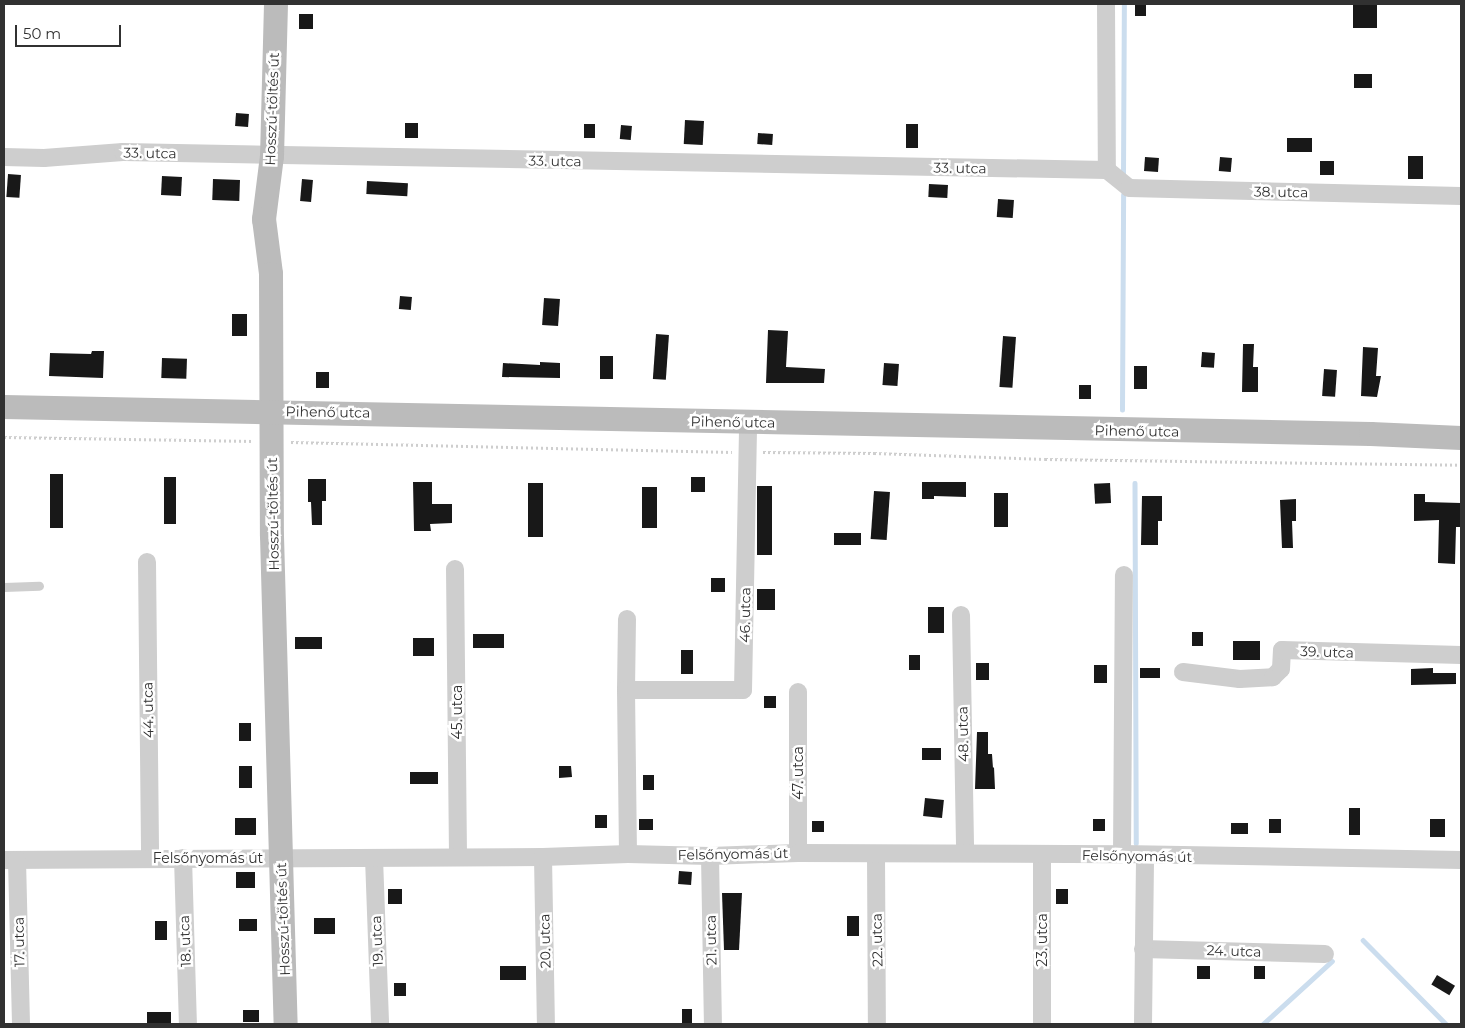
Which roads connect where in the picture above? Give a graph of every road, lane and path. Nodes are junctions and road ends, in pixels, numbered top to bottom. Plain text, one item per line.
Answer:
1 (276, 4) edge
2 (1106, 4) edge
3 (272, 156) junction
4 (4, 157) edge
5 (1107, 170) junction
6 (1461, 196) edge
7 (4, 407) edge
8 (271, 411) junction
9 (748, 422) junction
10 (1461, 438) edge
11 (147, 562) dead end
12 (455, 569) dead end
13 (1124, 575) dead end
14 (39, 586) dead end
15 (4, 587) edge
16 (961, 615) dead end
17 (627, 619) dead end
18 (1461, 656) edge
19 (1183, 672) dead end
20 (626, 690) junction
21 (798, 692) dead end
22 (798, 853) junction
23 (965, 853) junction
24 (628, 854) junction
25 (1122, 854) junction
26 (876, 855) junction
27 (1042, 855) junction
28 (458, 856) junction
29 (710, 856) junction
30 (1145, 856) junction
31 (543, 857) junction
32 (183, 858) junction
33 (282, 858) junction
34 (374, 858) junction
35 (150, 859) junction
36 (11, 860) edge
37 (1461, 860) edge
38 (1144, 949) junction
39 (1325, 954) dead end
40 (21, 1024) edge
41 (188, 1024) edge
42 (286, 1024) edge
43 (380, 1024) edge
44 (546, 1024) edge
45 (713, 1024) edge
46 (878, 1024) edge
47 (1042, 1024) edge
48 (1143, 1024) edge

1 - 3 street, Hosszú-töltés út
2 - 5 street
3 - 4 street, 33. utca
3 - 5 street, 33. utca
3 - 8 street, Hosszú-töltés út
5 - 6 street, 38. utca
7 - 8 street, Pihenő utca
8 - 9 street, Pihenő utca
8 - 33 street, Hosszú-töltés út
9 - 10 street, Pihenő utca
9 - 20 street, 46. utca
11 - 35 street, 44. utca
12 - 28 street, 45. utca
13 - 25 street
14 - 15 lane
16 - 23 street, 48. utca
17 - 20 street
18 - 19 street, 39. utca
20 - 24 street
21 - 22 street, 47. utca
22 - 26 street, Felsőnyomás út
22 - 29 street, Felsőnyomás út
23 - 26 street, Felsőnyomás út
23 - 27 street, Felsőnyomás út
24 - 29 street, Felsőnyomás út
24 - 31 street, Felsőnyomás út
25 - 27 street, Felsőnyomás út
25 - 30 street, Felsőnyomás út
26 - 46 street, 22. utca
27 - 47 street, 23. utca
28 - 31 street, Felsőnyomás út
28 - 34 street, Felsőnyomás út
29 - 45 street, 21. utca
30 - 37 street, Felsőnyomás út
30 - 38 street
31 - 44 street, 20. utca
32 - 33 street, Felsőnyomás út
32 - 35 street, Felsőnyomás út
32 - 41 street, 18. utca
33 - 34 street, Felsőnyomás út
33 - 42 street, Hosszú-töltés út
34 - 43 street, 19. utca
35 - 36 street, Felsőnyomás út
36 - 40 street, 17. utca
38 - 39 street, 24. utca
38 - 48 street

